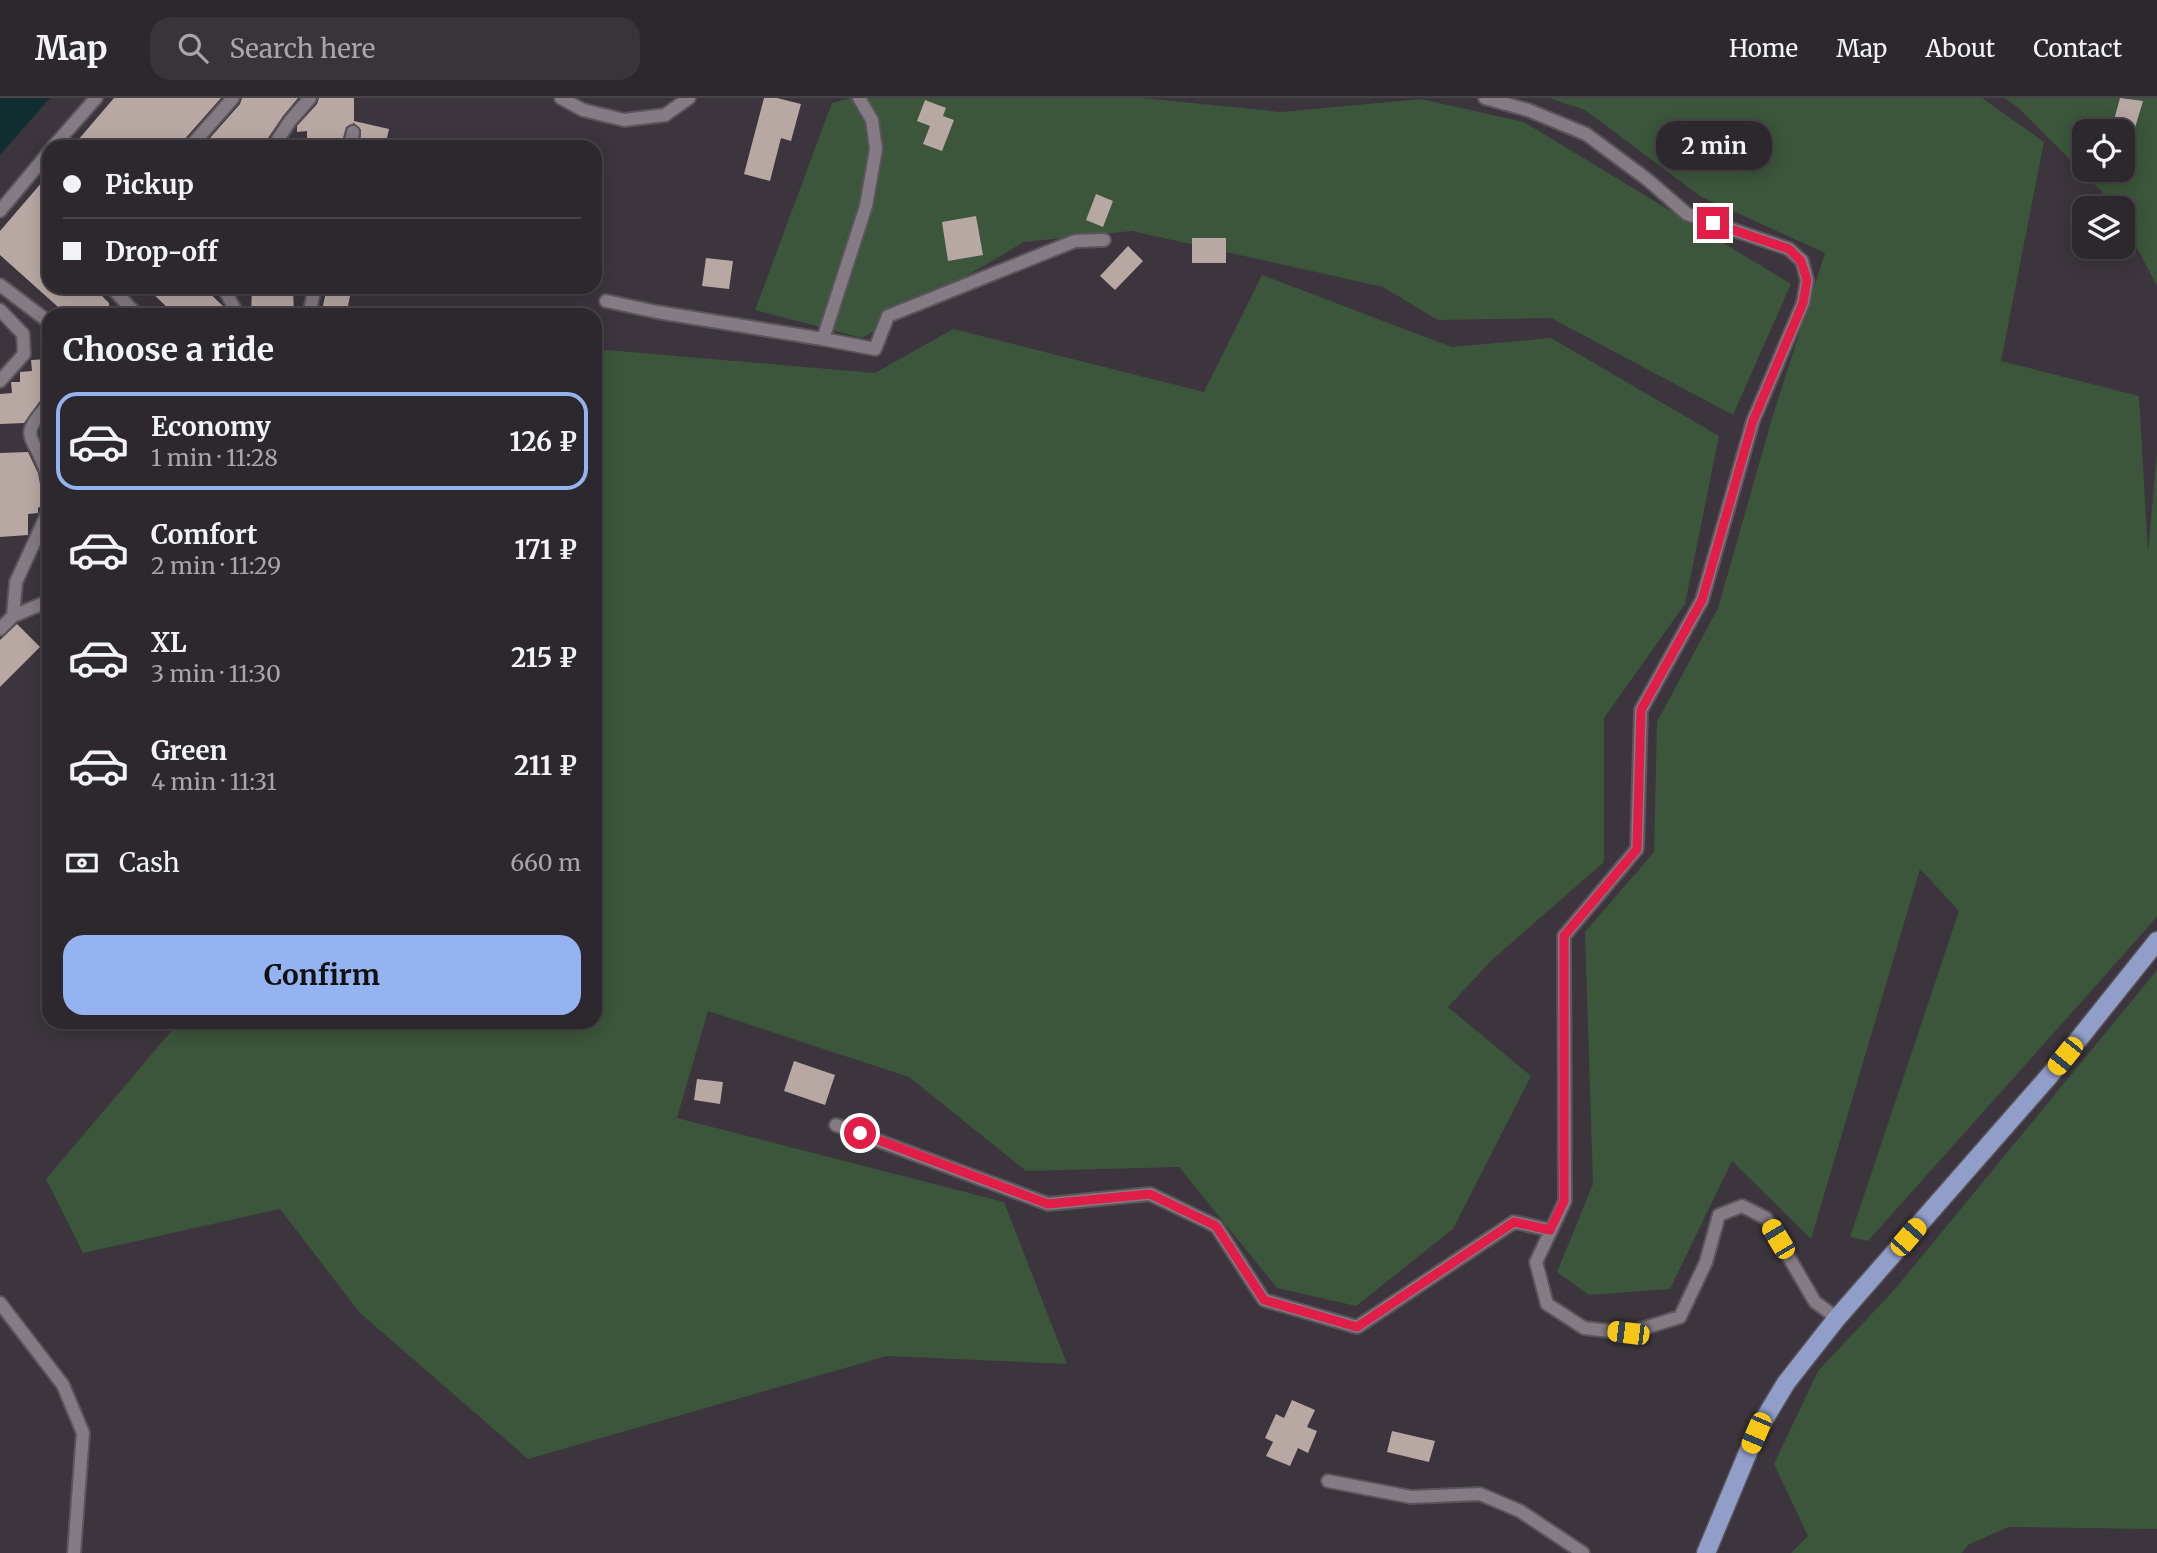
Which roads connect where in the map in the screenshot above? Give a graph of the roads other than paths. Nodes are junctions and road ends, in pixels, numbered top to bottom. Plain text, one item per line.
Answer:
1 (96, 98) edge
2 (233, 98) edge
3 (310, 98) edge
4 (562, 98) edge
5 (689, 98) edge
6 (859, 98) edge
7 (1485, 98) edge
8 (353, 132) dead end
9 (59, 140) edge
10 (196, 140) edge
11 (278, 140) edge
12 (351, 140) edge
13 (42, 160) edge
14 (0, 211) edge
15 (1104, 240) dead end
16 (0, 285) edge
17 (118, 294) edge
18 (606, 301) dead end
19 (130, 308) edge
20 (0, 310) edge
21 (42, 317) edge
22 (823, 339) junction
23 (0, 382) edge
24 (42, 412) edge
25 (42, 461) edge
26 (42, 525) edge
27 (42, 604) edge
28 (13, 616) junction
29 (0, 629) edge
30 (2157, 942) edge
31 (836, 1125) dead end
32 (1550, 1230) junction
33 (0, 1303) edge
34 (1837, 1318) junction
35 (1328, 1481) dead end
36 (74, 1553) edge
37 (1583, 1553) edge
38 (1706, 1553) edge

1 - 9 lane
2 - 10 lane
3 - 11 lane
4 - 5 lane
6 - 22 lane
7 - 32 lane
8 - 12 lane
13 - 14 lane
15 - 22 lane
16 - 21 lane
17 - 19 lane
18 - 22 lane
20 - 23 lane
24 - 25 lane
26 - 28 lane
27 - 28 lane
28 - 29 lane
30 - 34 main road
31 - 32 lane
32 - 34 lane
33 - 36 lane
34 - 38 main road
35 - 37 lane

